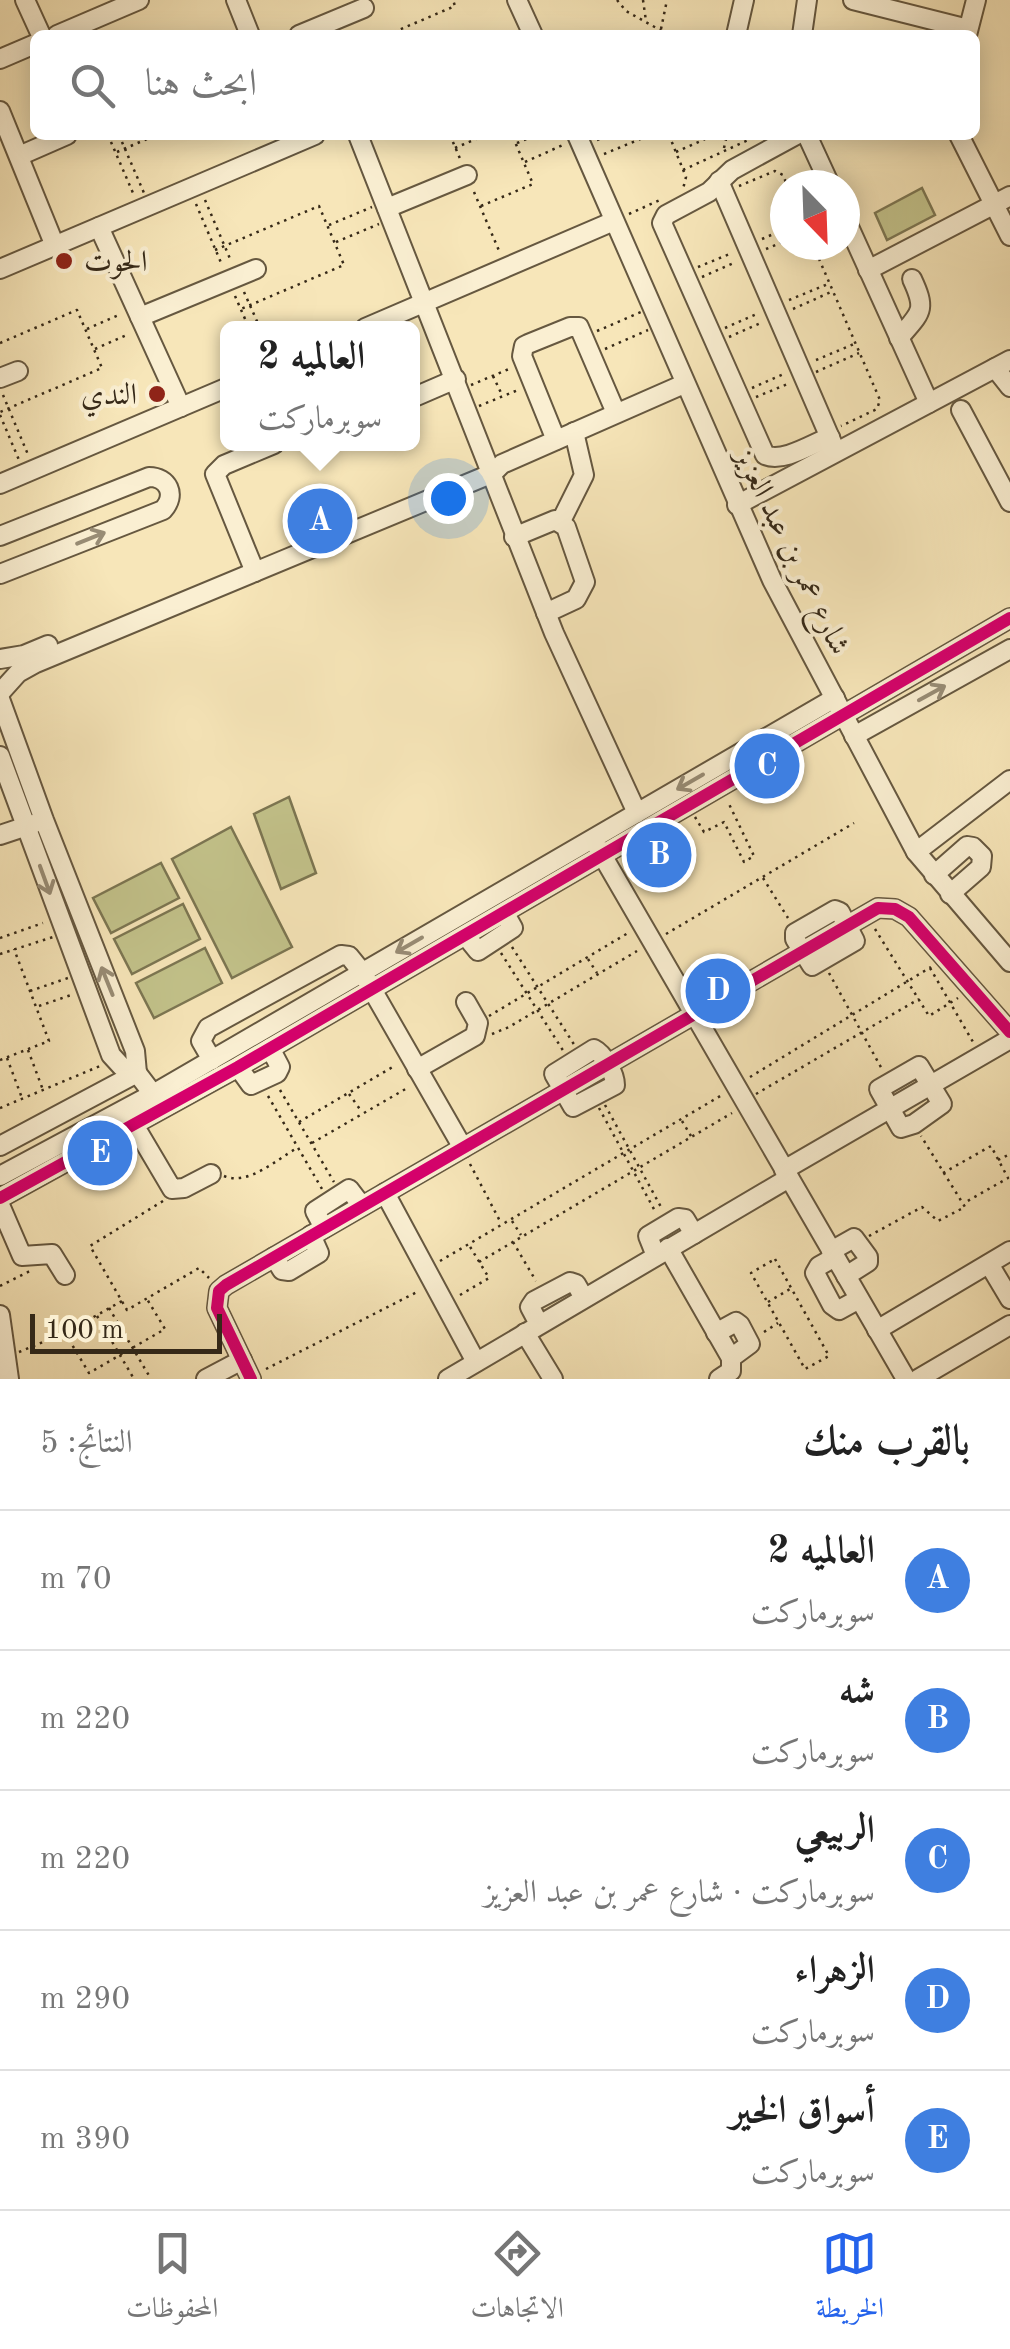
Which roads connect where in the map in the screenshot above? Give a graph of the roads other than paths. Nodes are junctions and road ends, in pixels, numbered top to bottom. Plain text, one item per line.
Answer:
1 (26, 0) edge
2 (139, 0) edge
3 (236, 0) edge
4 (517, 0) edge
5 (744, 0) edge
6 (807, 0) edge
7 (853, 0) edge
8 (976, 0) edge
9 (364, 8) dead end
10 (39, 30) edge
11 (69, 30) edge
12 (248, 30) edge
13 (310, 30) edge
14 (531, 30) edge
15 (737, 30) edge
16 (803, 30) edge
17 (960, 30) edge
18 (968, 30) edge
19 (30, 46) edge
20 (0, 60) edge
21 (0, 110) edge
22 (56, 140) edge
23 (291, 140) edge
24 (360, 140) edge
25 (580, 140) edge
26 (787, 140) edge
27 (810, 140) edge
28 (962, 140) edge
29 (19, 156) junction
30 (823, 170) edge
31 (466, 174) road end
32 (721, 187) junction
33 (1002, 200) edge
34 (388, 209) junction
35 (614, 221) junction
36 (99, 227) junction
37 (1010, 236) edge
38 (56, 246) junction
39 (860, 252) edge
40 (0, 269) edge
41 (256, 269) dead end
42 (868, 270) junction
43 (912, 279) dead end
44 (425, 303) junction
45 (140, 317) junction
46 (382, 321) edge
47 (899, 338) junction
48 (1002, 364) edge
49 (18, 371) dead end
50 (0, 378) edge
51 (684, 384) junction
52 (458, 385) junction
53 (1010, 386) edge
54 (220, 391) edge
55 (420, 396) edge
56 (929, 403) junction
57 (181, 407) junction
58 (961, 410) dead end
59 (616, 414) junction
60 (565, 436) junction
61 (831, 441) junction
62 (257, 451) edge
63 (495, 466) junction
64 (0, 484) edge
65 (1010, 502) edge
66 (737, 505) junction
67 (561, 521) junction
68 (0, 536) edge
69 (514, 537) junction
70 (252, 567) junction
71 (0, 574) edge
72 (546, 613) junction
73 (1010, 618) edge
74 (1010, 649) edge
75 (0, 659) edge
76 (0, 696) edge
77 (839, 707) junction
78 (854, 736) junction
79 (0, 756) edge
80 (1010, 780) edge
81 (637, 813) junction
82 (44, 820) junction
83 (25, 826) junction
84 (0, 834) edge
85 (597, 847) junction
86 (916, 852) junction
87 (934, 876) junction
88 (950, 894) junction
89 (504, 912) junction
90 (848, 926) junction
91 (465, 935) junction
92 (803, 952) junction
93 (1010, 962) edge
94 (367, 981) junction
95 (466, 1002) dead end
96 (694, 1015) junction
97 (1010, 1036) edge
98 (270, 1048) junction
99 (212, 1060) junction
100 (608, 1065) junction
101 (238, 1066) junction
102 (417, 1068) junction
103 (137, 1073) junction
104 (932, 1085) junction
105 (562, 1091) junction
106 (153, 1094) junction
107 (890, 1110) junction
108 (130, 1118) junction
109 (0, 1146) edge
110 (462, 1148) junction
111 (210, 1174) road end
112 (787, 1174) junction
113 (0, 1176) edge
114 (385, 1193) junction
115 (0, 1201) edge
116 (362, 1206) junction
117 (318, 1232) junction
118 (694, 1234) junction
119 (1010, 1251) edge
120 (662, 1252) junction
121 (833, 1254) junction
122 (989, 1264) junction
123 (61, 1266) road end
124 (846, 1276) junction
125 (584, 1298) junction
126 (859, 1299) junction
127 (1010, 1299) edge
128 (0, 1315) edge
129 (1010, 1325) edge
130 (532, 1329) junction
131 (877, 1330) junction
132 (716, 1332) junction
133 (730, 1358) junction
134 (476, 1362) junction
135 (248, 1372) edge
136 (930, 1376) edge
137 (9, 1379) edge
138 (206, 1379) edge
139 (448, 1379) edge
140 (553, 1379) edge
141 (719, 1379) edge
142 (906, 1379) edge

1 - 10 street
2 - 11 street
3 - 12 street
4 - 14 street
5 - 15 street
6 - 16 street
7 - 17 street
8 - 18 street
9 - 13 street
19 - 20 street
21 - 29 street
22 - 29 street
23 - 36 street
24 - 34 street
25 - 35 street, شارع عمر بن عبد العزيز
26 - 32 street
27 - 30 street
28 - 33 street
29 - 38 street
31 - 34 street
32 - 61 street
32 - 61 street
33 - 37 street
33 - 42 street
34 - 44 street
35 - 44 street
35 - 51 street, شارع عمر بن عبد العزيز
36 - 38 street
36 - 45 street
38 - 40 street
39 - 42 street
41 - 45 street
42 - 47 street
43 - 47 street
44 - 46 street
44 - 52 street
45 - 57 street
47 - 56 street
48 - 53 street
48 - 56 street
49 - 50 street
51 - 59 street
51 - 66 street, شارع عمر بن عبد العزيز
52 - 55 street
52 - 63 street
54 - 57 street
56 - 61 street
57 - 64 street
58 - 65 street
59 - 60 street
59 - 60 street
60 - 63 street
60 - 67 street
61 - 66 street
62 - 70 street
63 - 69 street
63 - 70 street
66 - 77 street, شارع عمر بن عبد العزيز
67 - 69 street
67 - 72 street
71 -> 68 street
69 - 72 street
70 - 75 street
70 - 76 street
72 - 81 street
73 - 77 street
78 -> 74 street
76 - 82 street
77 - 78 street, شارع عمر بن عبد العزيز
77 -> 81 street
77 - 85 street
78 - 86 street, شارع عمر بن عبد العزيز
79 - 83 street
80 - 86 street
81 - 85 street
82 - 83 street
103 -> 82 street
83 - 84 street
83 -> 103 street
85 - 89 street
85 -> 94 street
85 - 96 street
86 - 87 street, شارع عمر بن عبد العزيز
87 - 88 street, شارع عمر بن عبد العزيز
87 - 88 street
88 - 93 street, شارع عمر بن عبد العزيز
89 - 91 street
89 - 91 street
90 - 92 street
90 - 92 street
90 - 92 street
90 - 97 street
91 - 94 street
92 - 96 street
94 - 98 street
94 - 99 street
94 - 99 street
94 - 102 street
95 - 102 street
96 - 100 street
96 - 112 street
97 - 104 street
98 - 101 street
98 - 101 street
99 - 106 street
100 - 105 street
100 - 105 street
100 - 105 street
101 - 108 street
102 - 110 street
103 - 106 street
103 - 109 street
104 - 107 street
104 - 107 street
104 - 107 street
105 - 110 street
106 - 108 street
107 - 112 street
108 - 111 street
108 - 113 street
108 - 115 street
110 - 114 street
112 - 118 street
112 - 121 street
114 - 116 street
114 - 134 street
115 - 123 street
116 - 117 street
116 - 117 street
117 - 135 street
118 - 120 street
118 - 120 street
119 - 122 street
120 - 125 street
120 - 132 street
121 - 124 street
121 - 124 street
121 - 126 street
122 - 127 street
122 - 131 street
124 - 126 street
125 - 130 street
125 - 130 street
126 - 131 street
128 - 137 street
129 - 136 street
130 - 134 street
130 - 140 street
131 - 142 street
132 - 133 street
132 - 133 street
133 - 141 street
134 - 139 street
135 - 138 street

